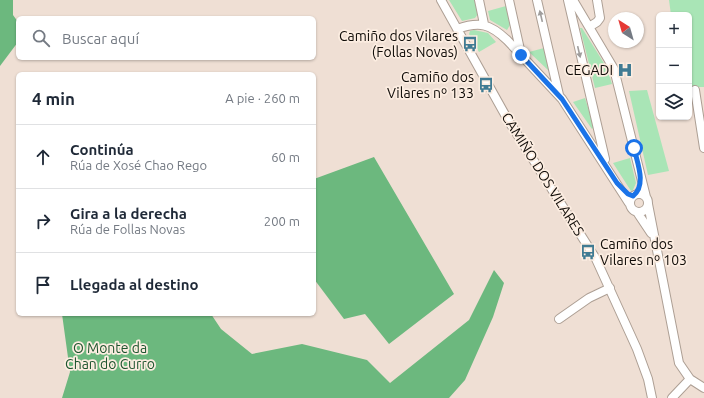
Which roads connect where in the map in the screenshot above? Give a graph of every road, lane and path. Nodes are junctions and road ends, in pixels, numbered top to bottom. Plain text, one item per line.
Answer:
1 (441, 0) edge
2 (479, 0) edge
3 (509, 0) edge
4 (537, 0) edge
5 (568, 0) edge
6 (572, 0) edge
7 (597, 0) edge
8 (484, 24) junction
9 (514, 25) junction
10 (588, 25) junction
11 (574, 28) junction
12 (457, 29) junction
13 (502, 36) junction
14 (521, 55) junction
15 (555, 73) junction
16 (543, 77) junction
17 (695, 90) dead end
18 (559, 95) junction
19 (598, 129) junction
20 (585, 133) junction
21 (704, 148) edge
22 (606, 166) junction
23 (640, 175) junction
24 (633, 198) junction
25 (647, 200) junction
26 (637, 212) junction
27 (655, 240) junction
28 (610, 288) junction
29 (559, 319) dead end
30 (690, 378) junction
31 (704, 388) edge
32 (652, 398) edge
33 (672, 398) edge

1 - 12 street, CAMIÑO DOS VILARES
2 - 8 street
3 - 9 street
15 -> 4 street
5 - 11 street
6 - 10 street
7 - 10 street
8 - 12 street
8 - 13 street
9 - 13 street
9 - 14 street
10 - 11 street
10 - 23 street
11 -> 19 street
12 - 28 street, CAMIÑO DOS VILARES
13 - 14 street
14 - 16 street
15 - 16 street
15 - 18 street
16 - 18 street
17 - 21 street
18 - 20 street
19 - 20 street
19 - 22 street
20 - 22 street
22 - 24 street
23 - 24 street
23 - 25 street
24 - 25 street
24 - 26 street
25 - 26 street
25 - 27 street
26 - 27 street
27 - 30 street
28 - 29 street
28 - 32 street, CAMIÑO DOS VILARES
30 - 31 street
30 - 33 street

